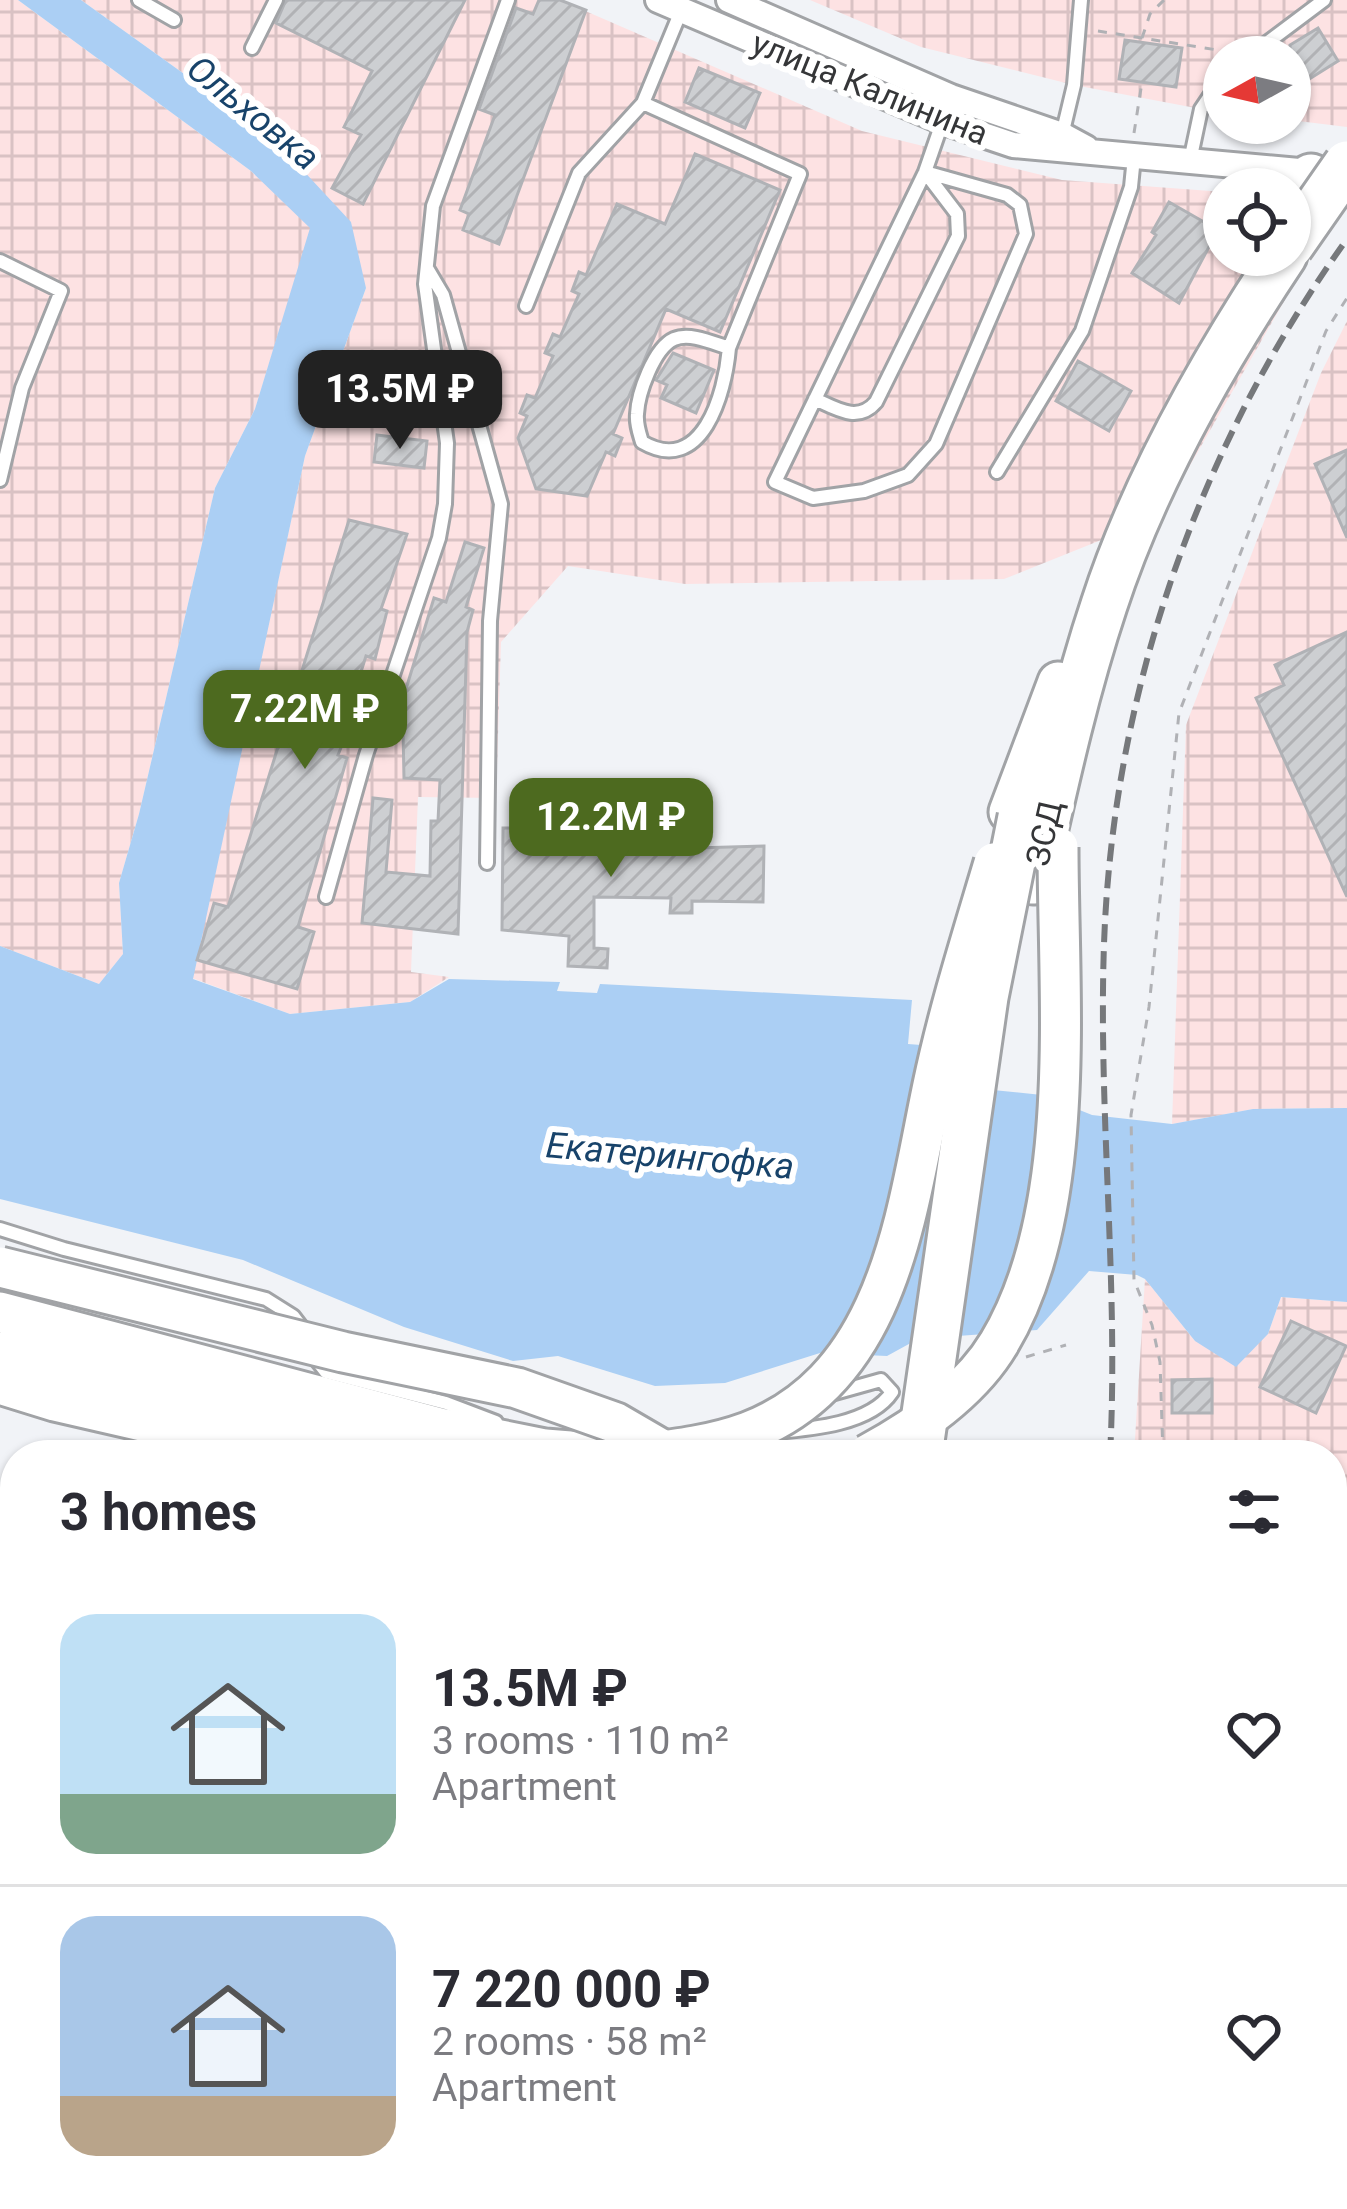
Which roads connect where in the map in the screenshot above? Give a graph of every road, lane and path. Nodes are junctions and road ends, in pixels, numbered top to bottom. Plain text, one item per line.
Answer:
1 (139, 0) edge
2 (276, 0) edge
3 (508, 0) edge
4 (729, 0) edge
5 (1081, 0) edge
6 (1164, 0) edge
7 (1324, 0) edge
8 (666, 3) edge
9 (174, 20) dead end
10 (1079, 28) junction
11 (1276, 36) edge
12 (1142, 38) junction
13 (252, 48) dead end
14 (1203, 48) edge
15 (1142, 82) dead end
16 (643, 104) junction
17 (1203, 106) edge
18 (946, 109) junction
19 (1347, 127) edge
20 (1062, 135) junction
21 (1134, 146) junction
22 (1088, 149) junction
23 (1190, 163) junction
24 (1347, 164) edge
25 (925, 172) junction
26 (1347, 175) edge
27 (1311, 176) edge
28 (1311, 216) edge
29 (0, 261) edge
30 (426, 267) junction
31 (1242, 276) edge
32 (1271, 276) edge
33 (1347, 298) edge
34 (526, 306) dead end
35 (729, 348) junction
36 (815, 399) junction
37 (997, 472) dead end
38 (0, 480) edge
39 (1104, 603) junction
40 (1058, 682) junction
41 (488, 863) dead end
42 (326, 897) dead end
43 (0, 1228) edge
44 (0, 1267) edge
45 (0, 1312) edge
46 (0, 1352) edge
47 (0, 1384) edge
48 (225, 1440) edge
49 (343, 1440) edge
50 (500, 1440) edge
51 (544, 1440) edge
52 (668, 1440) edge
53 (703, 1440) edge
54 (717, 1440) edge
55 (732, 1440) edge
56 (896, 1440) edge
57 (921, 1440) edge
58 (947, 1440) edge
59 (1163, 1440) edge

1 - 9 lane
2 - 13 lane
3 - 30 lane
4 - 18 street, улица Калинина
5 - 10 lane
6 - 12 path
7 - 11 lane
8 - 16 lane
8 - 18 street, улица Калинина
10 - 12 path
10 - 20 lane
12 - 14 path
15 - 21 path
16 - 34 lane
16 - 35 lane
17 - 23 lane
18 - 20 street, улица Калинина
18 - 22 street, улица Калинина
18 - 25 lane
19 - 27 highway
20 - 22 street, улица Калинина
21 - 22 street, улица Калинина
21 - 23 street, улица Калинина
21 - 37 lane
23 - 26 street, улица Калинина
24 - 28 highway, bridge
25 - 36 lane
25 - 36 lane
25 - 36 lane
29 - 38 lane
30 - 41 lane
30 - 42 lane
31 - 40 highway, ЗСД
32 - 39 highway, ЗСД
33 - 59 path
35 - 35 lane
39 - 56 main road, bridge
39 - 58 highway, ЗСД
40 - 54 main road, bridge
40 - 57 highway, ЗСД, bridge
43 - 51 lane
44 - 52 main road, bridge
45 - 50 main road
46 - 49 main road
47 - 48 main road
53 - 55 lane

